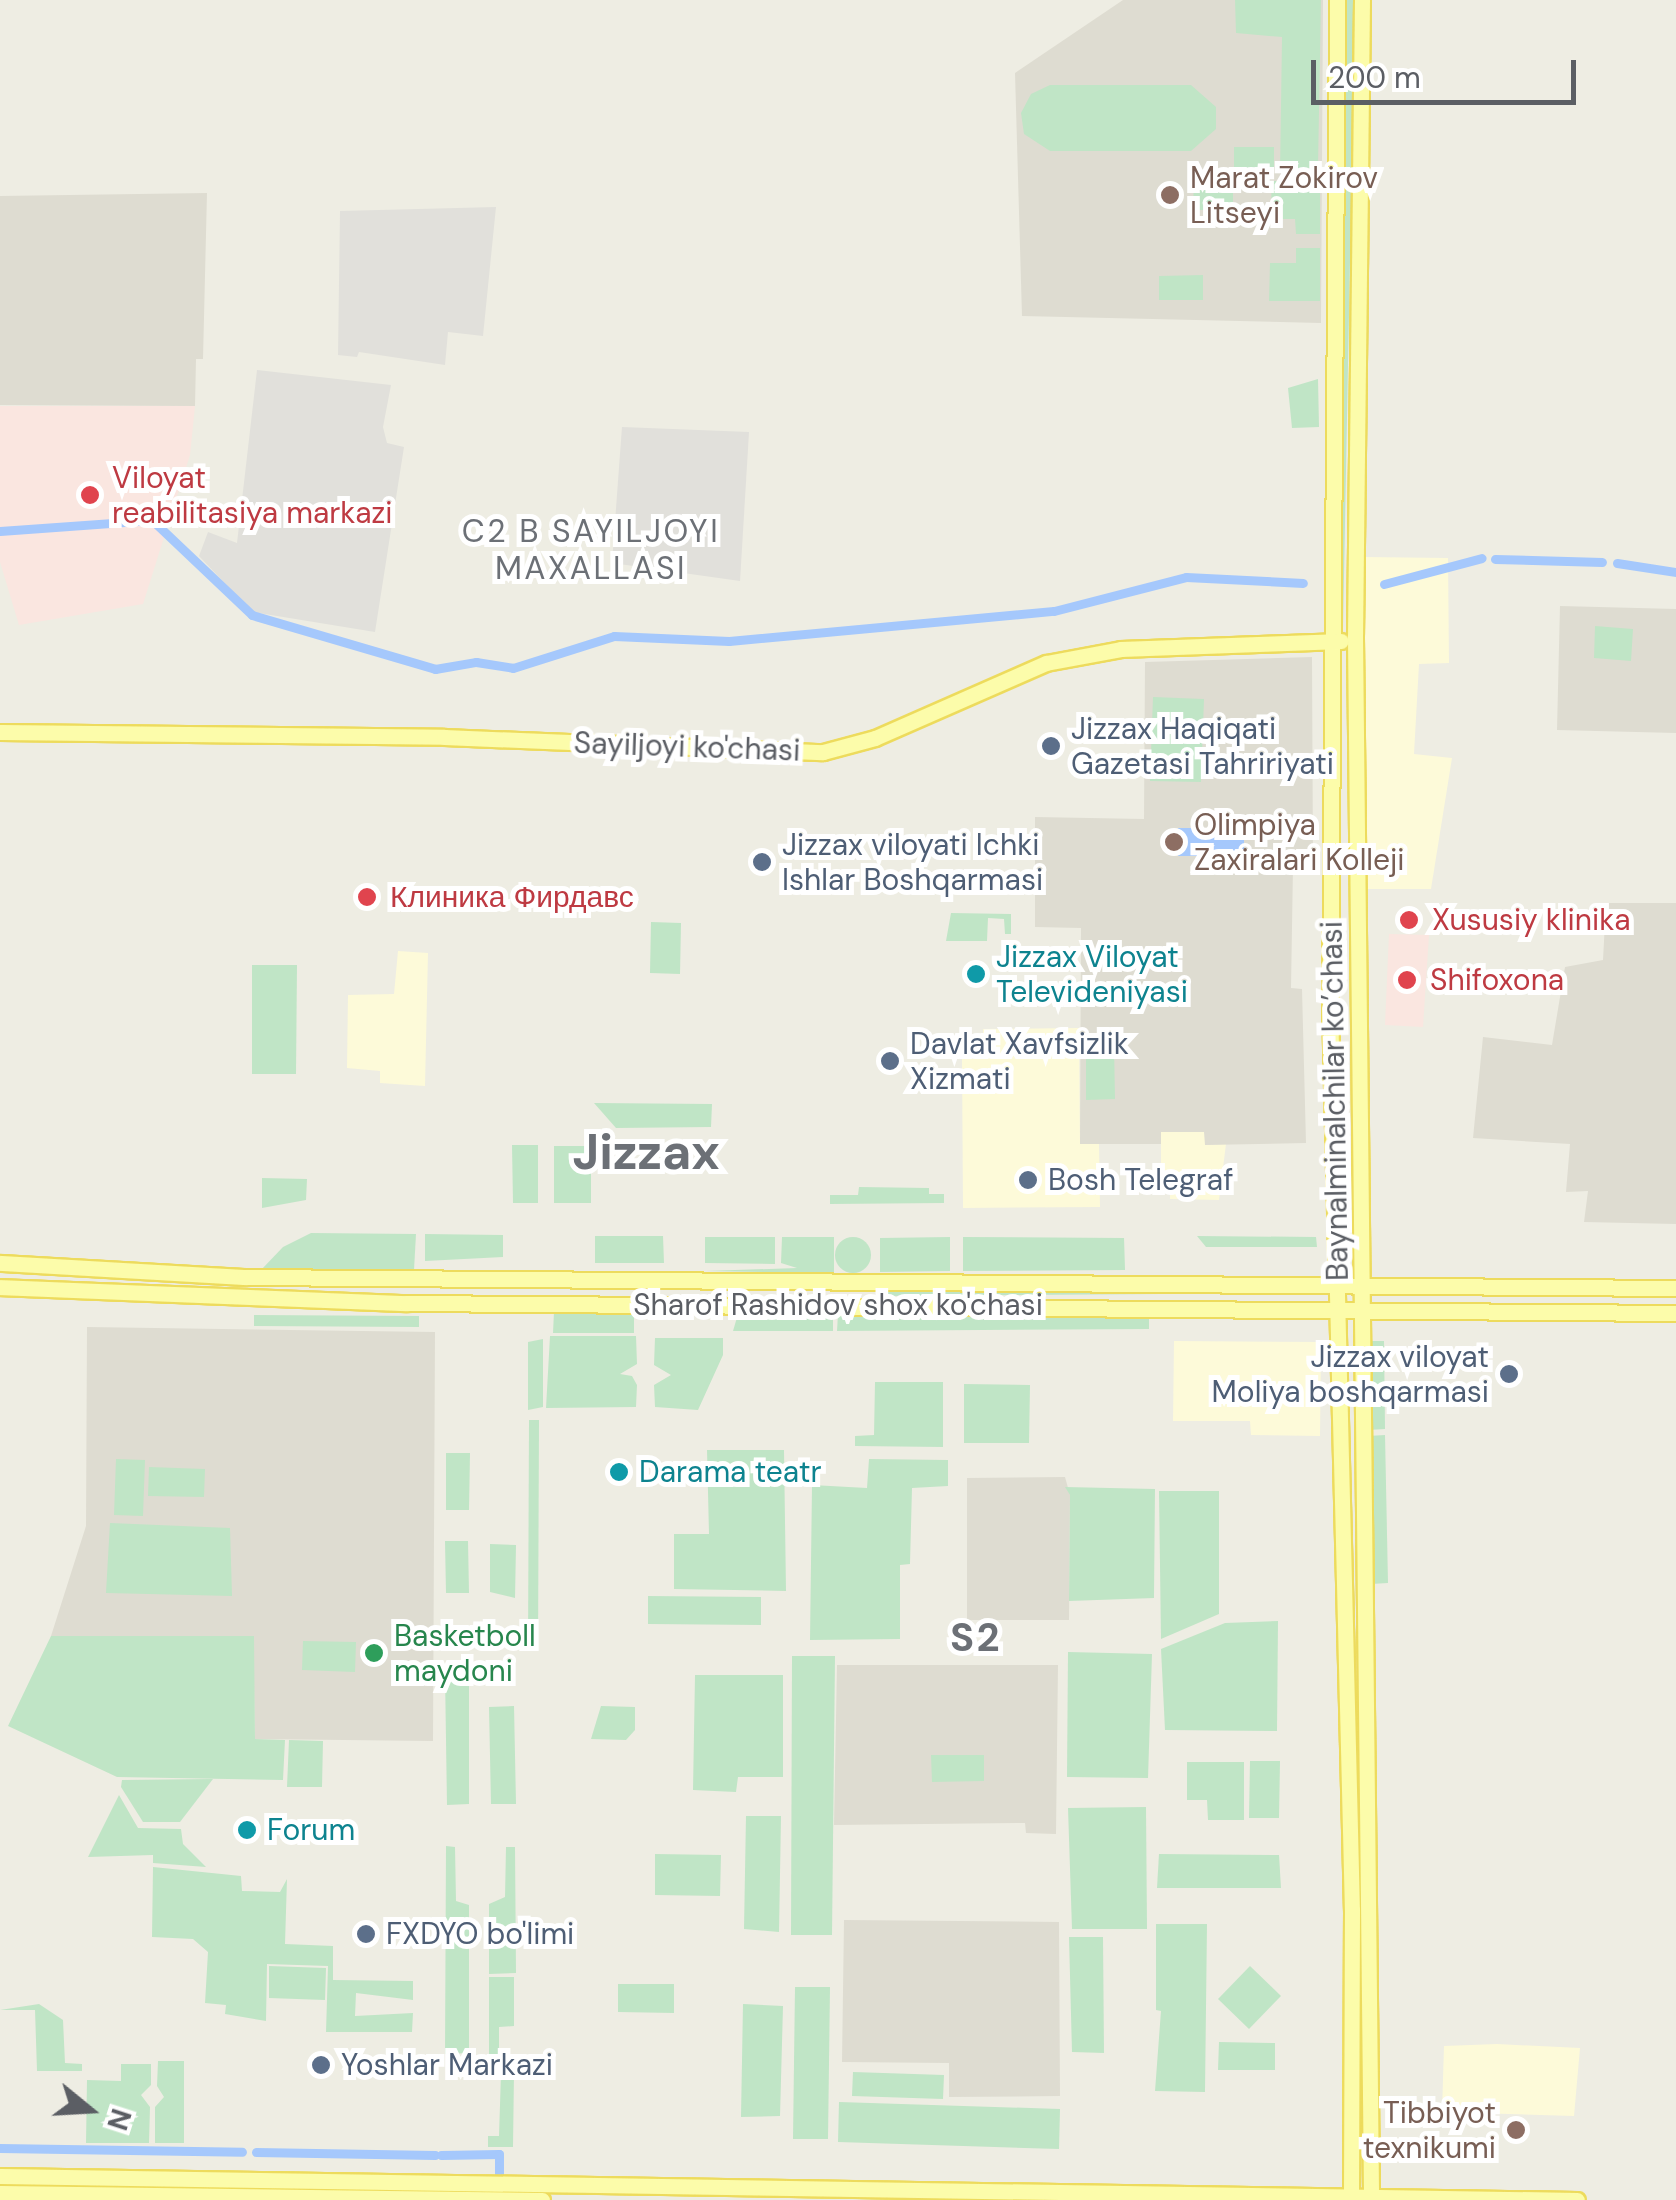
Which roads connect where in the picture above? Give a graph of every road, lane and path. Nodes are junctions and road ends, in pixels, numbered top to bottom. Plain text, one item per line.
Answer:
1 (1337, 0) edge
2 (1362, 0) edge
3 (1355, 638) junction
4 (1331, 643) junction
5 (0, 732) edge
6 (1330, 1006) junction
7 (1357, 1006) junction
8 (0, 1263) edge
9 (865, 1282) junction
10 (1338, 1284) junction
11 (1361, 1284) junction
12 (0, 1287) edge
13 (1676, 1288) edge
14 (864, 1304) junction
15 (1339, 1307) junction
16 (1362, 1307) junction
17 (1676, 1312) edge
18 (0, 2176) edge
19 (0, 2194) edge
20 (1371, 2197) edge
21 (1348, 2198) edge
22 (542, 2200) edge
23 (1577, 2200) edge

1 - 4 main road, Baynalminalchilar ko’chasi
2 - 3 main road, Baynalminalchilar ko’chasi
3 - 4 main road, Sayiljoyi ko'chasi
3 - 7 main road, Baynalminalchilar ko’chasi
4 - 5 main road, Sayiljoyi ko'chasi
4 - 6 main road, Baynalminalchilar ko’chasi
6 - 7 main road
6 - 10 main road, Baynalminalchilar ko’chasi
7 - 11 main road, Baynalminalchilar ko’chasi
8 - 9 main road, Sharof Rashidov shox ko'chasi
9 - 10 main road, Sharof Rashidov shox ko'chasi
9 - 14 main road
10 - 11 main road, Sharof Rashidov shox ko'chasi
10 - 15 main road, Baynalminalchilar ko’chasi
11 - 13 main road, Sharof Rashidov shox ko'chasi
11 - 16 main road, Baynalminalchilar ko’chasi
12 - 14 main road, Sharof Rashidov shox ko'chasi
14 - 15 main road, Sharof Rashidov shox ko'chasi
15 - 16 main road, Sharof Rashidov shox ko'chasi
15 - 21 main road, Baynalminalchilar ko’chasi
16 - 17 main road, Sharof Rashidov shox ko'chasi
16 - 20 main road, Baynalminalchilar ko’chasi
18 - 21 main road
19 - 22 main road
20 - 21 main road
20 - 23 main road

